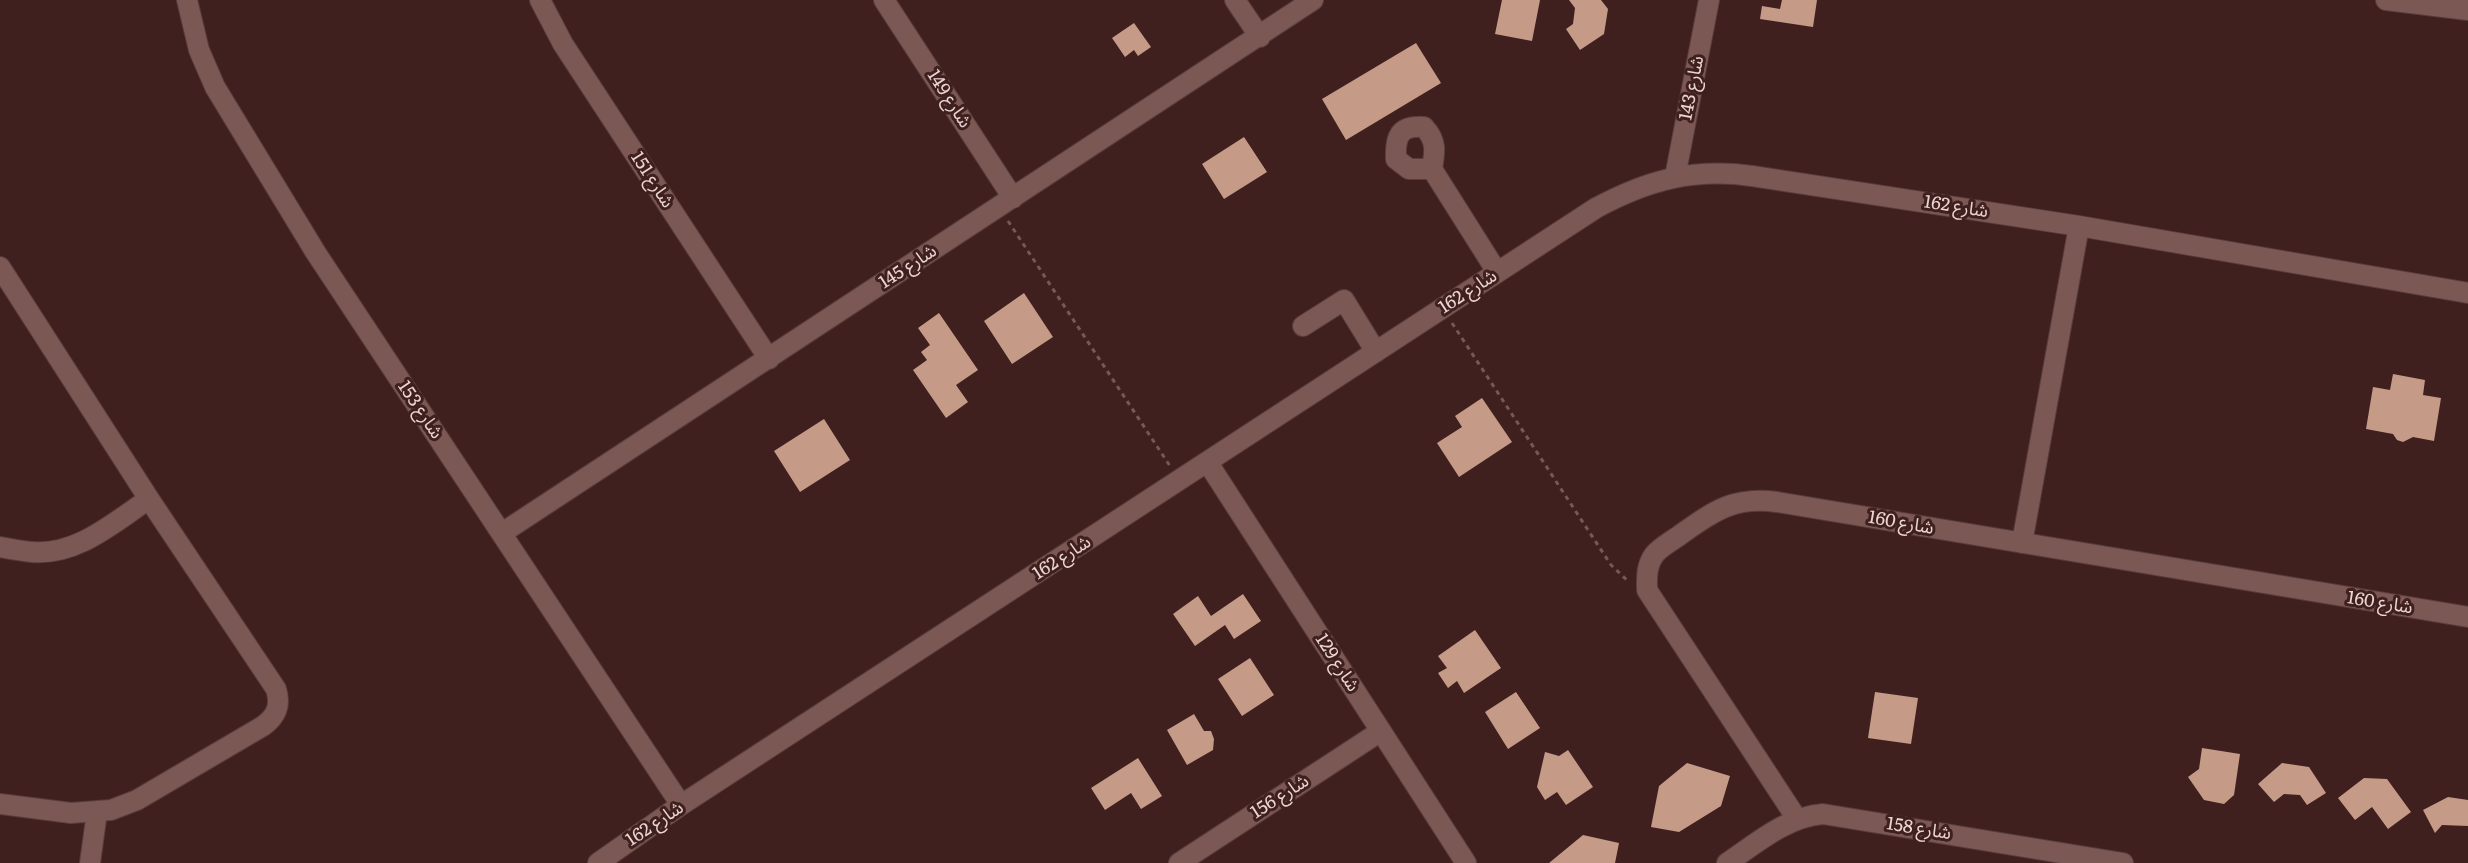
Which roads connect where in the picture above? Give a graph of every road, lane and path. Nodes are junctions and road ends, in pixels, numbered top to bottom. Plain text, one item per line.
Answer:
1 (187, 0) edge
2 (540, 0) edge
3 (884, 0) edge
4 (1235, 0) edge
5 (1313, 0) edge
6 (1710, 0) edge
7 (2391, 0) edge
8 (2468, 10) edge
9 (1260, 37) junction
10 (1432, 169) dead end
11 (1675, 177) junction
12 (1006, 203) junction
13 (2079, 226) junction
14 (0, 267) edge
15 (1497, 272) junction
16 (2468, 293) edge
17 (1443, 309) junction
18 (1303, 326) dead end
19 (1376, 352) junction
20 (769, 358) junction
21 (1208, 463) junction
22 (1180, 481) junction
23 (149, 499) junction
24 (502, 533) junction
25 (2022, 543) junction
26 (0, 547) edge
27 (1647, 591) junction
28 (2468, 617) edge
29 (1381, 731) junction
30 (0, 804) edge
31 (681, 806) junction
32 (97, 812) junction
33 (1797, 819) junction
34 (90, 863) edge
35 (598, 863) edge
36 (1179, 863) edge
37 (1466, 863) edge
38 (1727, 863) edge
39 (2123, 863) edge

1 - 24 street, شارع 153
2 - 20 street, شارع 151
3 - 12 street, شارع 149
4 - 9 street
5 - 9 street, شارع 145
6 - 11 street, شارع 143
7 - 8 street
9 - 12 street, شارع 145
10 - 15 street
11 - 13 street, شارع 162
11 - 15 street, شارع 162
12 - 20 street, شارع 145
12 - 22 path
13 - 16 street, شارع 162
13 - 25 street
14 - 23 street
15 - 17 street, شارع 162
17 - 19 street, شارع 162
17 - 27 path
18 - 19 street
19 - 21 street, شارع 162
20 - 24 street, شارع 145
21 - 22 street, شارع 162
21 - 29 street, شارع 129
22 - 31 street, شارع 162
23 - 26 street
23 - 32 street
24 - 31 street, شارع 153
25 - 27 street, شارع 160
25 - 28 street, شارع 160
27 - 33 street
29 - 36 street, شارع 156
29 - 37 street, شارع 129
30 - 32 street
31 - 35 street, شارع 162
32 - 34 street
33 - 38 street, شارع 158
33 - 39 street, شارع 158

